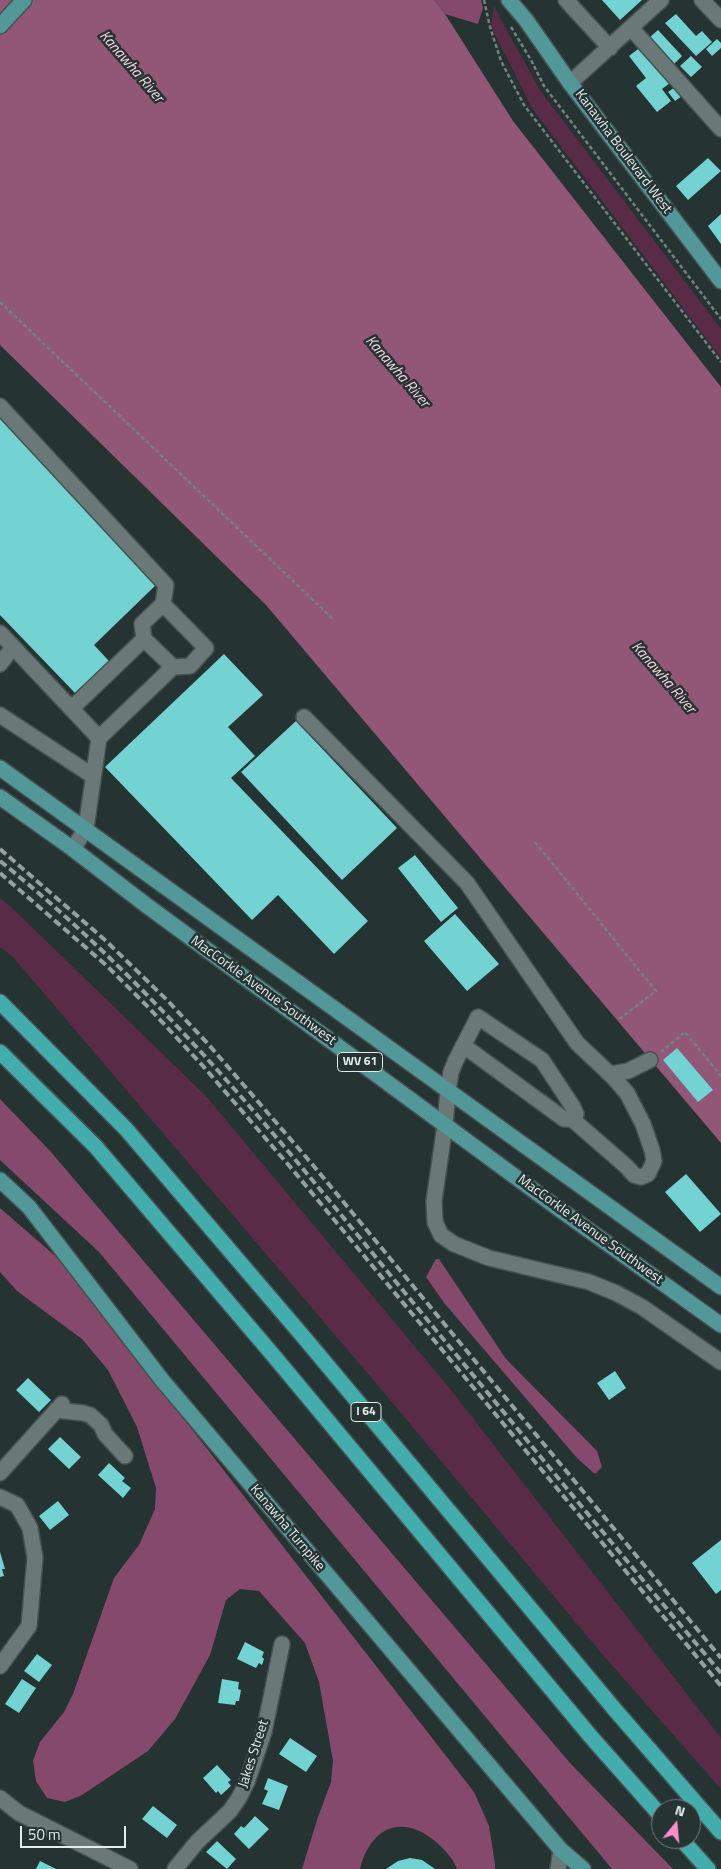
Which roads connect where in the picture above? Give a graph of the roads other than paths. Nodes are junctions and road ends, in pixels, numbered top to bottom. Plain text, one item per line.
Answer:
1 (24, 0) edge
2 (509, 0) edge
3 (523, 0) edge
4 (566, 0) edge
5 (661, 0) edge
6 (702, 0) edge
7 (526, 20) junction
8 (721, 20) edge
9 (0, 26) edge
10 (631, 28) junction
11 (610, 48) junction
12 (570, 83) junction
13 (721, 129) edge
14 (720, 278) edge
15 (0, 406) edge
16 (163, 604) junction
17 (0, 633) edge
18 (144, 639) junction
19 (13, 647) junction
20 (0, 663) edge
21 (173, 667) junction
22 (72, 708) junction
23 (0, 715) edge
24 (304, 717) dead end
25 (98, 738) junction
26 (0, 768) edge
27 (93, 776) junction
28 (0, 797) edge
29 (86, 828) junction
30 (73, 849) junction
31 (0, 1002) edge
32 (464, 1046) junction
33 (0, 1052) edge
34 (650, 1060) road end
35 (611, 1074) junction
36 (448, 1090) junction
37 (572, 1119) junction
38 (446, 1125) junction
39 (0, 1180) edge
40 (721, 1287) edge
41 (721, 1325) edge
42 (721, 1362) edge
43 (125, 1456) dead end
44 (0, 1473) edge
45 (0, 1497) edge
46 (282, 1644) dead end
47 (0, 1666) edge
48 (0, 1798) edge
49 (651, 1805) edge
50 (721, 1832) edge
51 (690, 1849) edge
52 (561, 1850) junction
53 (130, 1869) edge
54 (174, 1869) edge
55 (558, 1869) edge
56 (583, 1869) edge
57 (708, 1869) edge

1 - 9 main road
2 - 7 main road, Kanawha Boulevard West
3 - 7 main road, Kanawha Boulevard West
4 - 11 street
5 - 10 street
6 - 8 street
7 - 12 main road, Kanawha Boulevard West
10 - 11 street
10 - 13 street
11 - 12 street
12 - 14 main road, Kanawha Boulevard West
15 - 16 street
16 - 18 street
16 - 21 street
17 - 19 street
18 - 21 street
18 - 22 street
19 - 20 street
19 - 22 street
21 - 25 street
22 - 25 street
23 - 27 street
24 - 35 street
25 - 27 street
26 - 29 main road, MacCorkle Avenue Southwest / WV 61
27 - 29 street
28 - 30 main road, MacCorkle Avenue Southwest / WV 61
29 - 30 street
29 - 36 main road, MacCorkle Avenue Southwest / WV 61
30 - 38 main road, MacCorkle Avenue Southwest / WV 61
31 - 50 highway, I 64
32 - 36 street
32 - 37 street
32 - 37 street
33 - 49 highway, I 64
34 - 35 street
35 - 37 street
36 - 38 street
36 - 40 main road, MacCorkle Avenue Southwest / WV 61
38 - 41 main road, MacCorkle Avenue Southwest / WV 61
38 - 42 street
39 - 52 main road, Kanawha Turnpike
43 - 44 street
45 - 47 street
46 - 54 street, Jakes Street
48 - 53 street
51 - 57 highway
52 - 55 street
52 - 56 main road, Kanawha Turnpike

